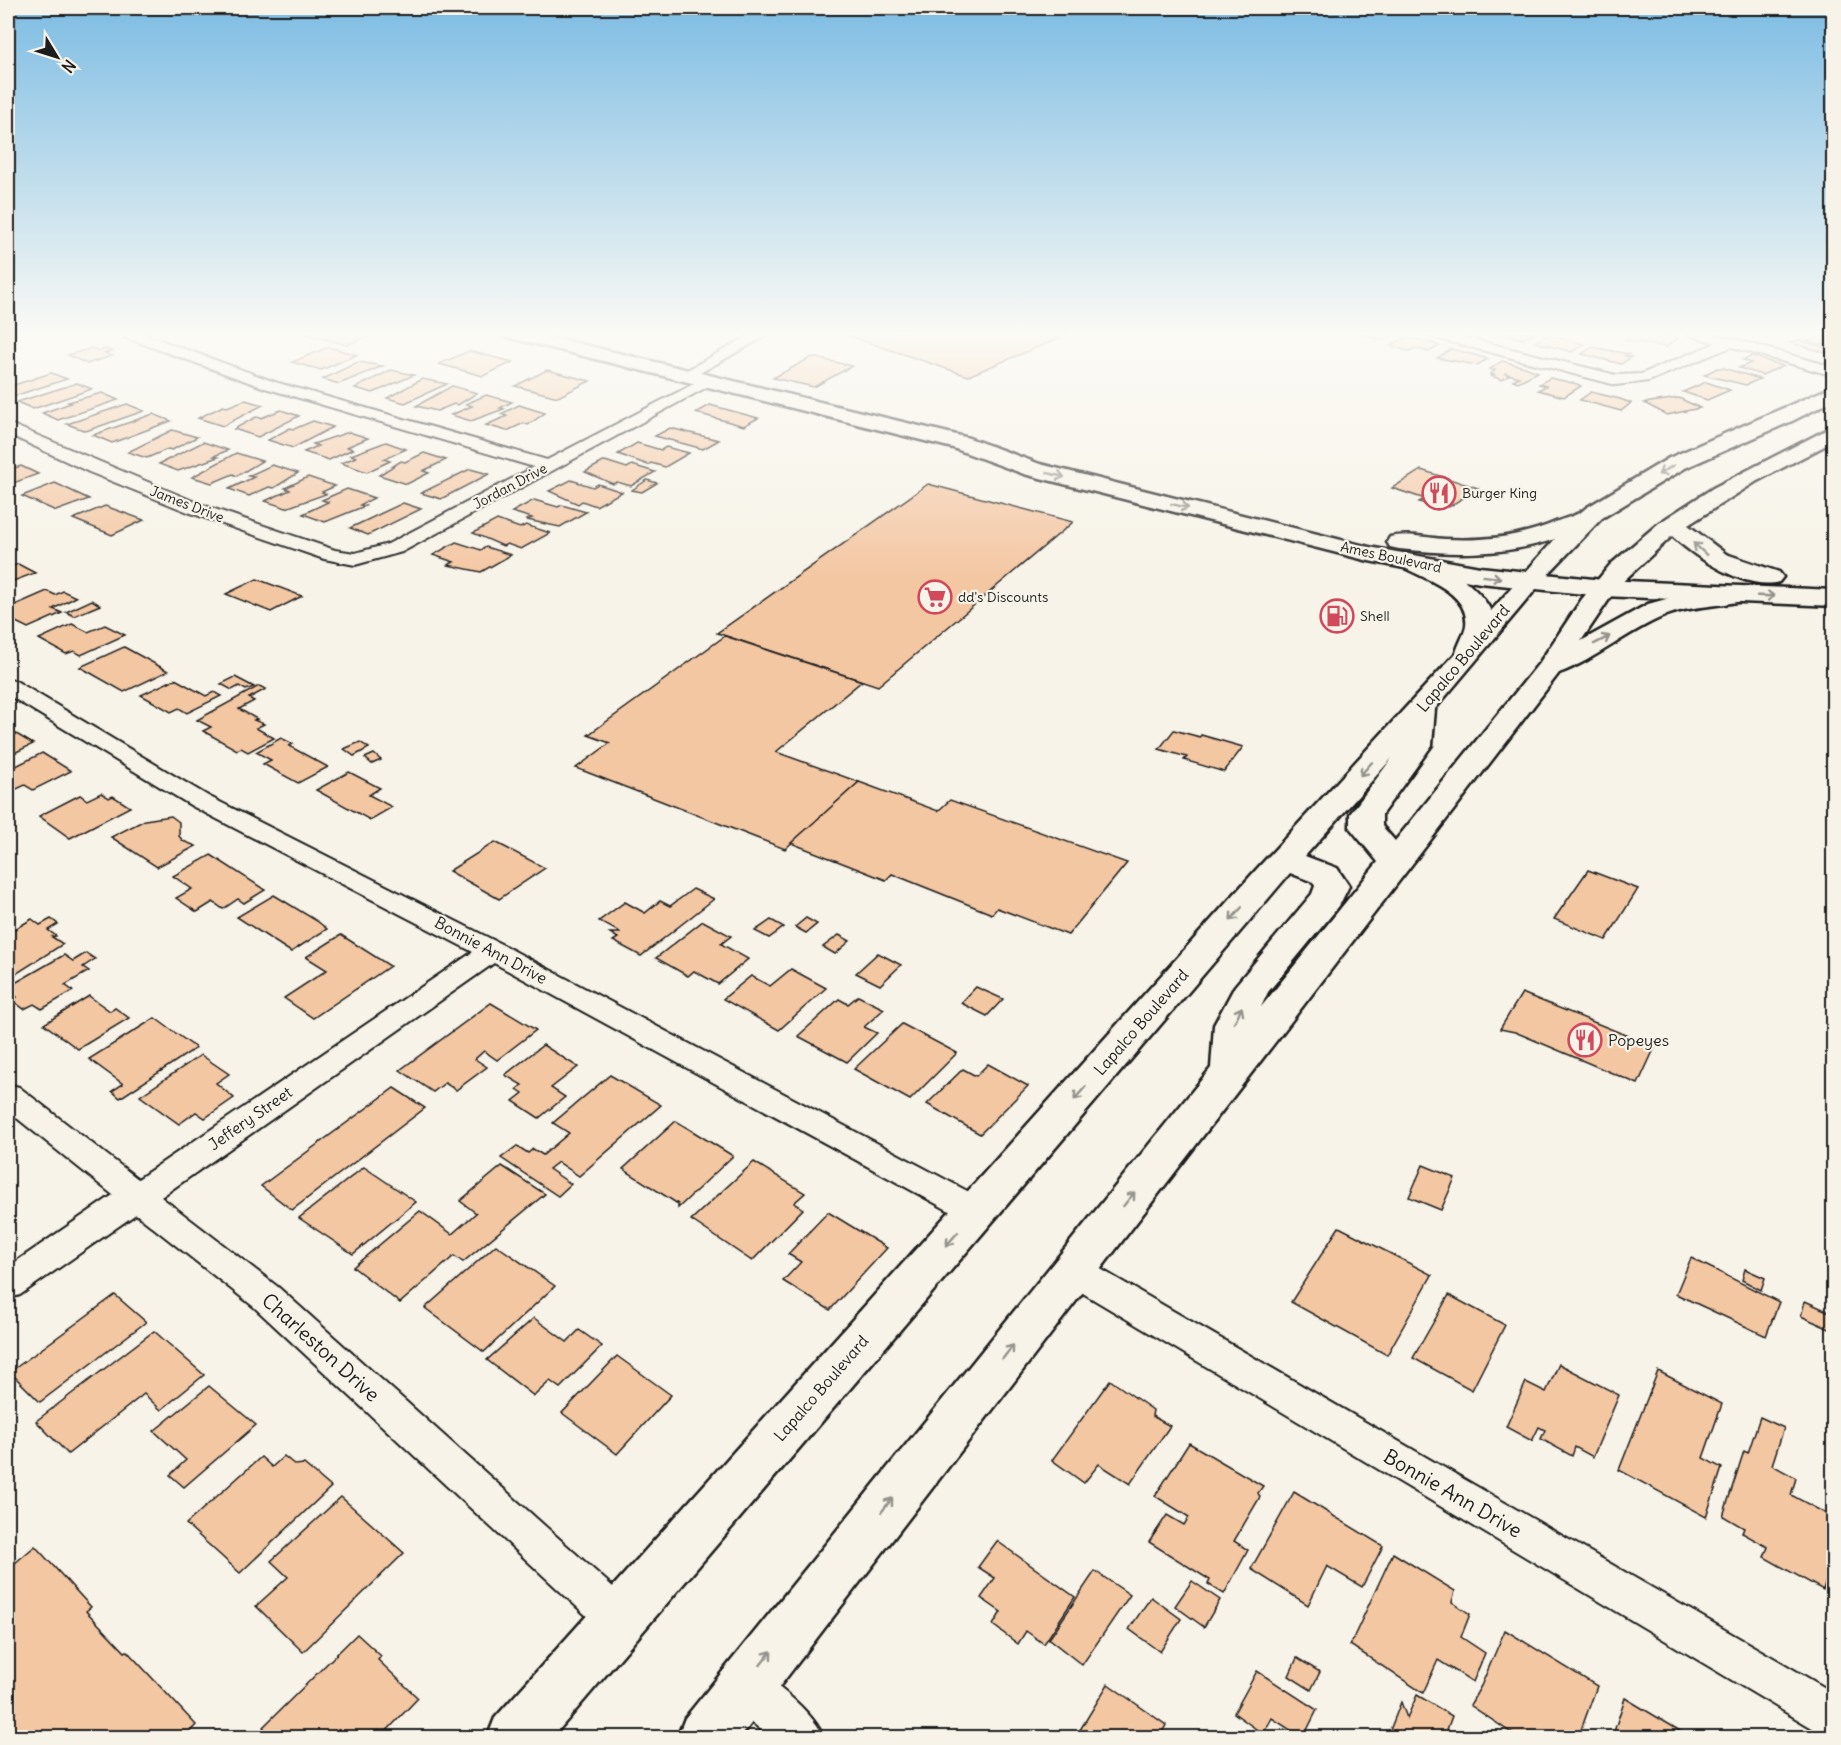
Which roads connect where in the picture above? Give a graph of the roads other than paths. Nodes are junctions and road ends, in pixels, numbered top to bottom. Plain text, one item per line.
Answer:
1 (373, 413) edge
2 (648, 413) edge
3 (841, 413) edge
4 (1792, 413) edge
5 (1785, 417) junction
6 (8, 428) edge
7 (1833, 432) edge
8 (961, 443) junction
9 (548, 466) junction
10 (1727, 490) junction
11 (1594, 513) junction
12 (1674, 525) junction
13 (1399, 542) junction
14 (372, 555) joint
15 (1414, 563) junction
16 (1535, 573) junction
17 (1770, 577) junction
18 (1611, 579) junction
19 (1833, 579) edge
20 (1736, 595) junction
21 (1833, 598) edge
22 (1466, 658) junction
23 (1550, 668) junction
24 (8, 686) edge
25 (1421, 709) junction
26 (1284, 859) junction
27 (1396, 862) junction
28 (493, 951) junction
29 (1230, 1072) junction
30 (8, 1095) edge
31 (138, 1195) junction
32 (976, 1211) junction
33 (1073, 1270) junction
34 (8, 1285) edge
35 (618, 1618) junction
36 (744, 1687) junction
37 (1833, 1717) edge
38 (515, 1737) edge
39 (705, 1737) edge
40 (803, 1737) edge

1 - 9 street
2 - 9 street, Jordan Drive
3 - 8 main road, Ames Boulevard
4 - 5 main road, Lapalco Boulevard
5 - 10 main road
5 -> 11 main road, Lapalco Boulevard
6 - 14 street, James Drive
7 - 10 main road
8 - 13 main road, Ames Boulevard
8 -> 15 main road, Ames Boulevard
9 - 14 street, Jordan Drive
10 - 12 main road
11 - 13 main road
11 - 16 main road, Lapalco Boulevard
17 -> 12 main road
12 - 18 main road
13 - 16 main road, Ames Boulevard
15 -> 16 main road, Ames Boulevard
15 - 22 main road
16 - 18 main road, Ames Boulevard
16 - 22 main road, Lapalco Boulevard
17 - 18 main road, Ames Boulevard
17 - 19 main road, Ames Boulevard
18 - 20 main road, Ames Boulevard
18 - 23 main road
20 -> 21 main road, Ames Boulevard
23 -> 20 main road
22 - 25 main road, Lapalco Boulevard
23 - 27 main road
24 - 28 street, Bonnie Ann Drive
25 -> 26 main road, Lapalco Boulevard
25 - 27 main road
29 -> 26 main road
26 -> 32 main road, Lapalco Boulevard
27 - 29 main road
28 - 31 street, Jeffery Street
28 - 32 street, Bonnie Ann Drive
33 -> 29 main road
30 - 31 street, Charleston Drive
31 - 34 street, Jeffery Street
31 - 35 street, Charleston Drive
32 -> 35 main road, Lapalco Boulevard
36 -> 33 main road
33 - 37 street, Bonnie Ann Drive
35 - 38 main road, Lapalco Boulevard
36 - 39 main road
36 - 40 street

